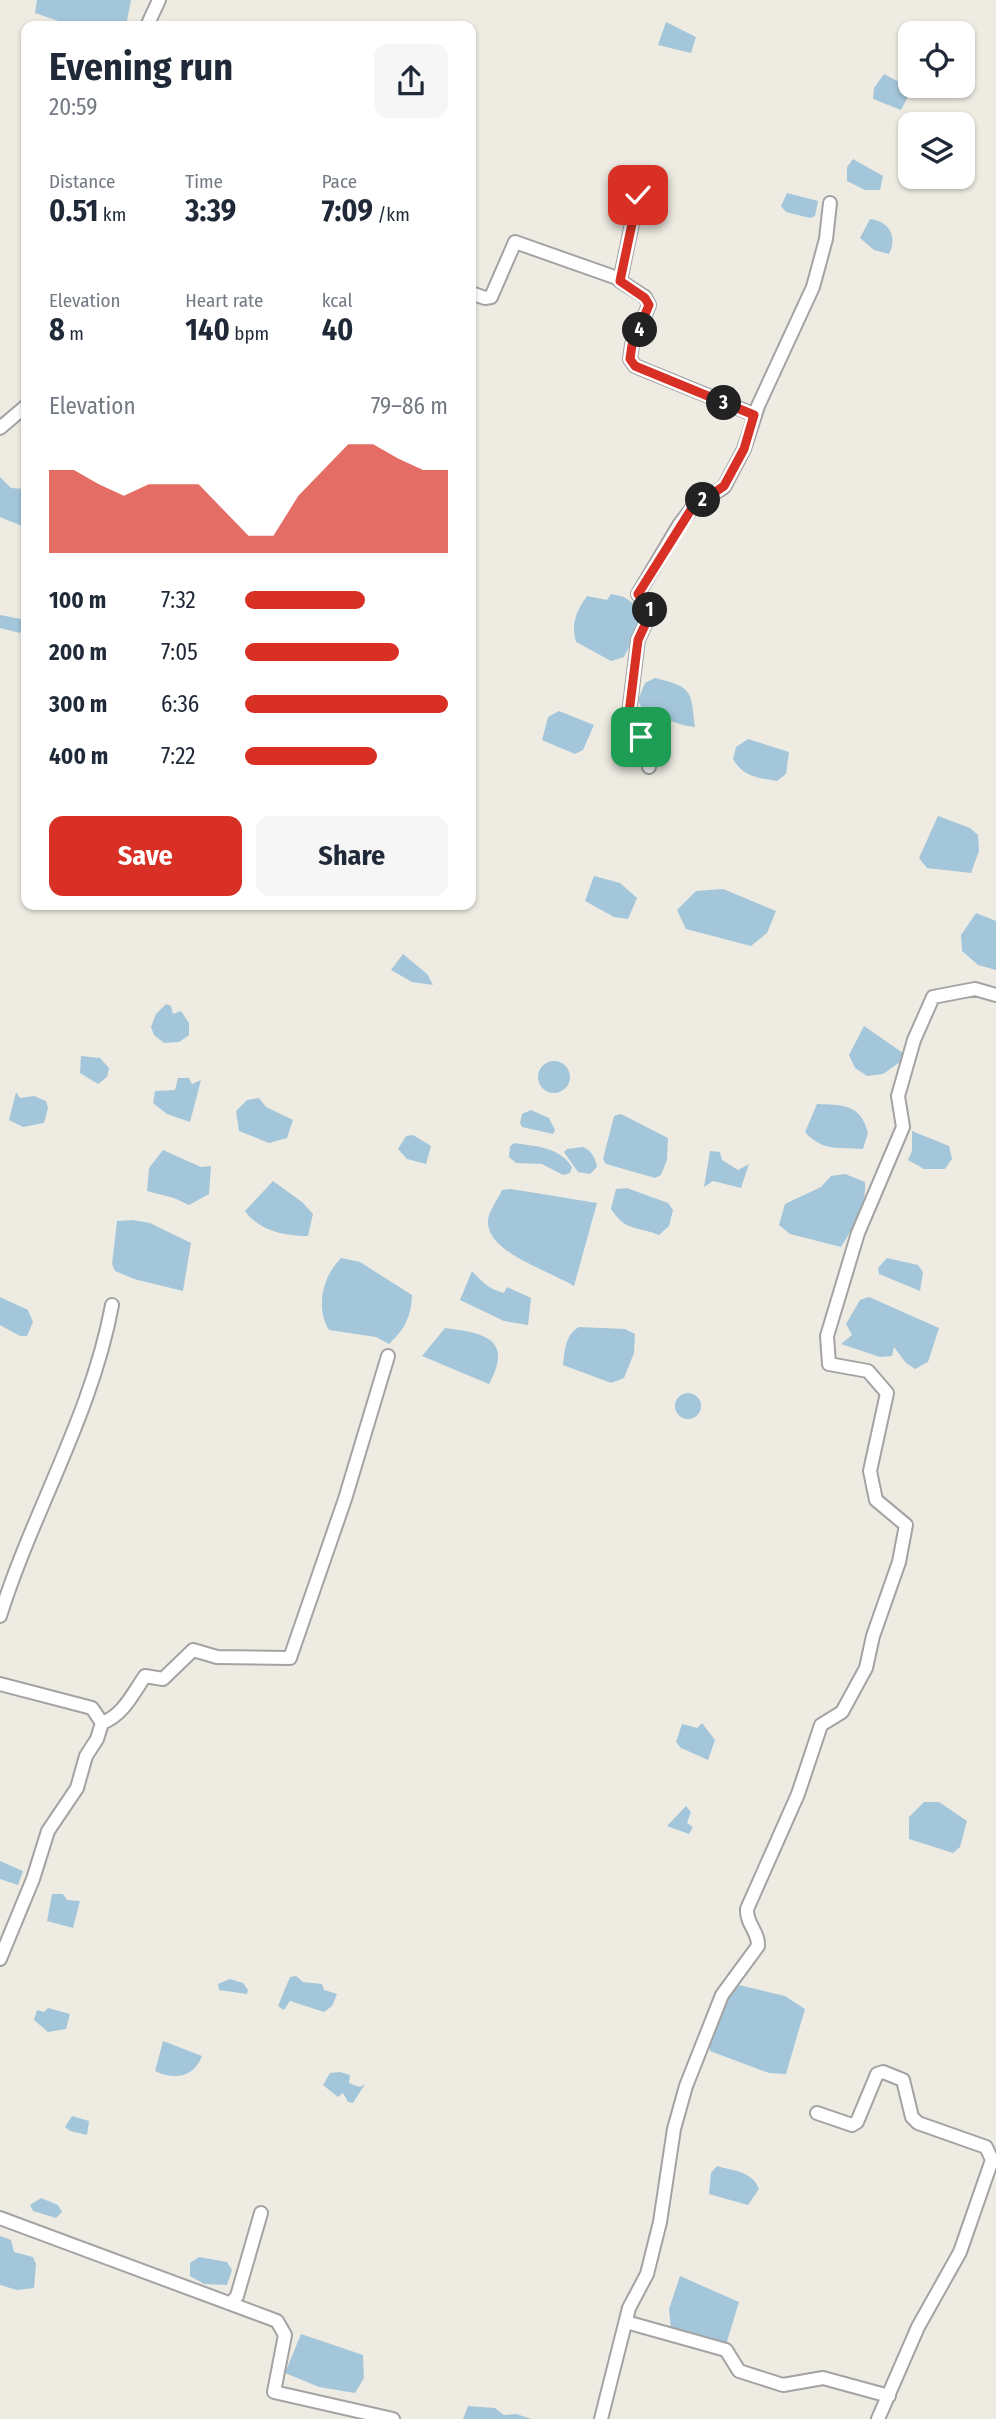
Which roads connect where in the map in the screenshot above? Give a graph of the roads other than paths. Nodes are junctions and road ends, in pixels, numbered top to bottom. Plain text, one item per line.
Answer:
1 (159, 0) edge
2 (149, 21) edge
3 (654, 183) dead end
4 (830, 203) dead end
5 (620, 279) junction
6 (476, 295) edge
7 (21, 410) edge
8 (754, 415) junction
9 (0, 428) edge
10 (649, 767) dead end
11 (996, 995) edge
12 (112, 1305) dead end
13 (388, 1356) dead end
14 (0, 1616) edge
15 (0, 1684) edge
16 (102, 1723) junction
17 (0, 1959) edge
18 (817, 2113) dead end
19 (261, 2213) dead end
20 (0, 2218) edge
21 (232, 2302) junction
22 (626, 2322) junction
23 (889, 2396) junction
24 (393, 2419) edge
25 (601, 2419) edge
26 (878, 2419) edge

1 - 2 street
3 - 5 street
4 - 8 street
5 - 6 street
5 - 8 street
7 - 9 street
8 - 10 street
11 - 22 street
12 - 14 street
13 - 16 street
15 - 16 street
16 - 17 street
18 - 23 street
19 - 21 street
20 - 21 street
21 - 24 street
22 - 23 street
22 - 25 street
23 - 26 street

